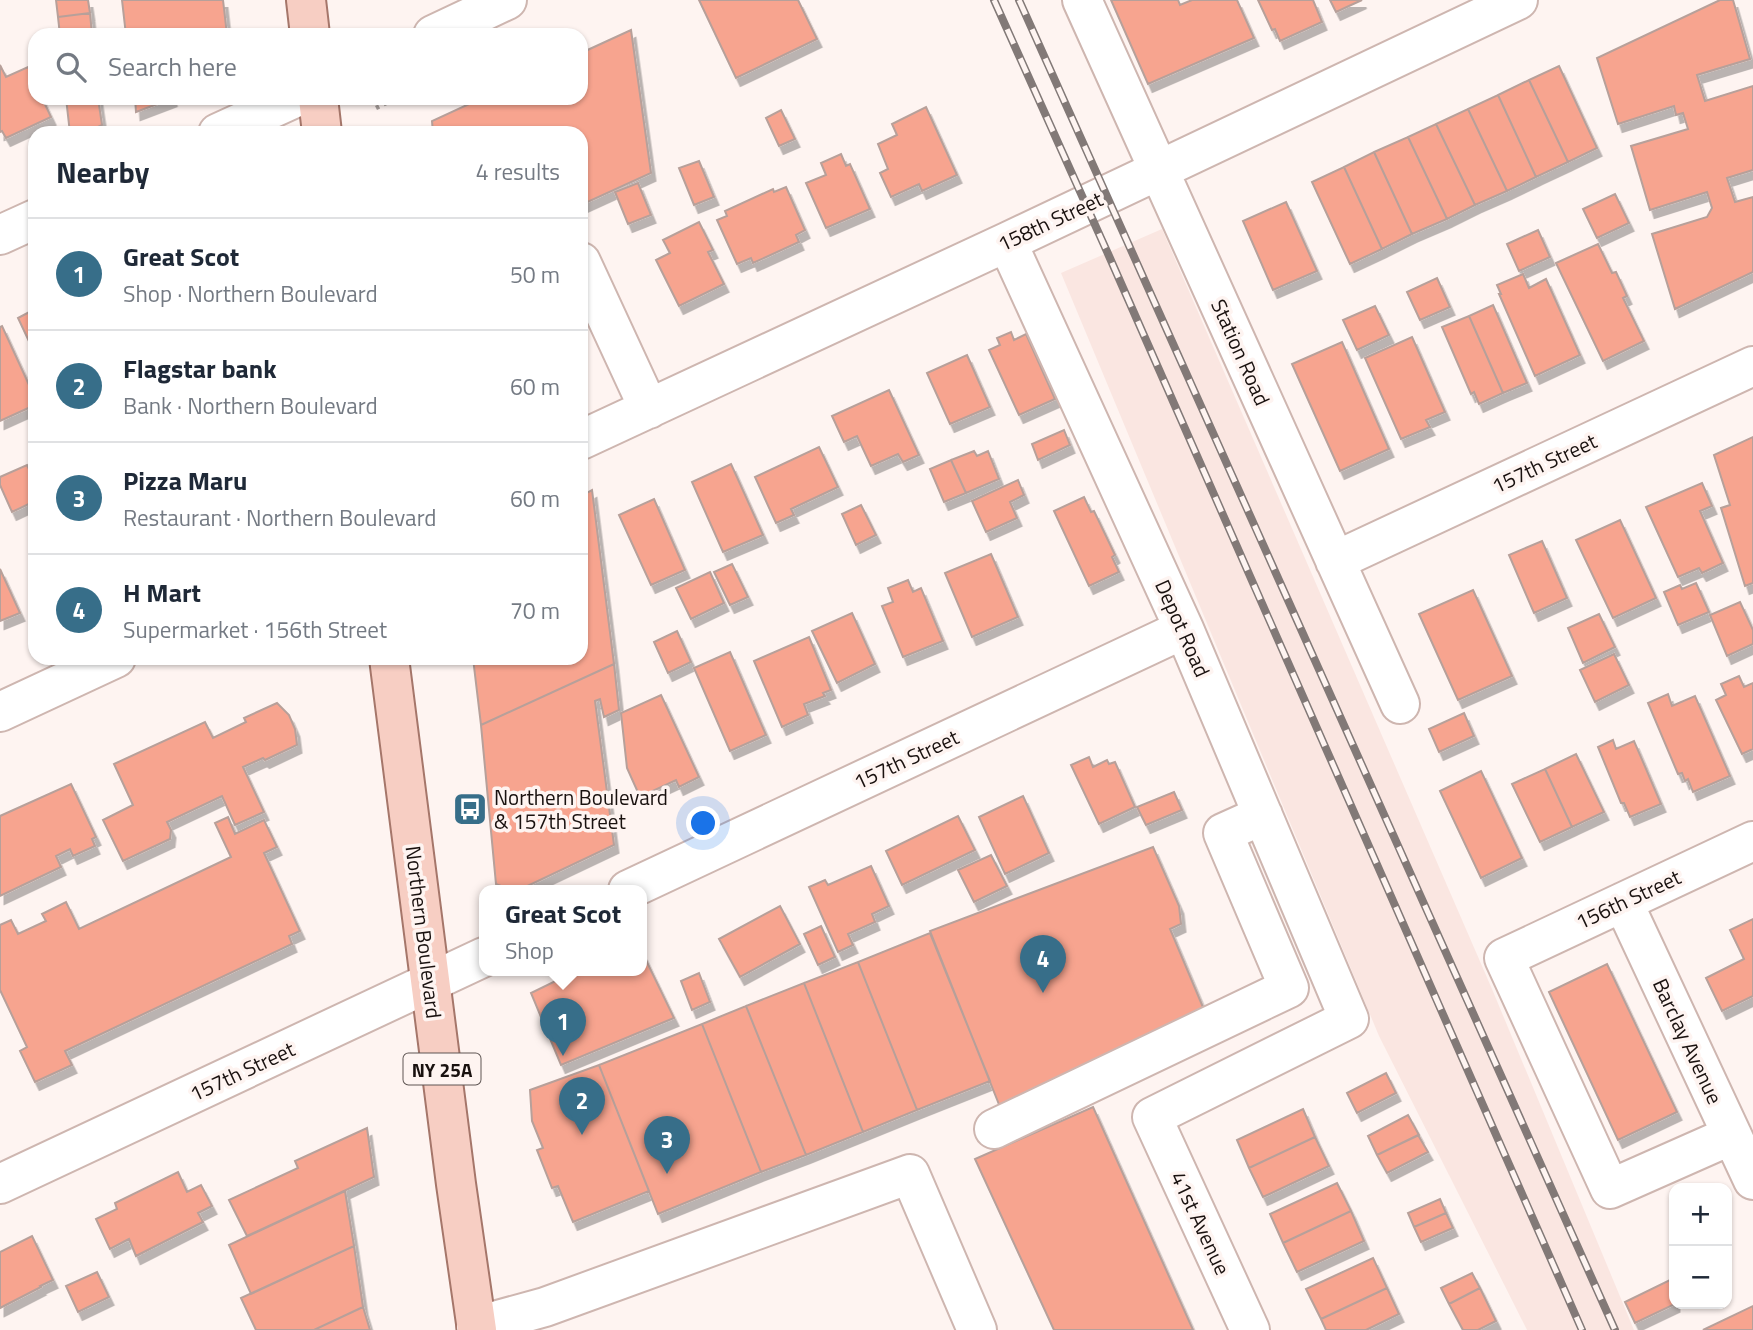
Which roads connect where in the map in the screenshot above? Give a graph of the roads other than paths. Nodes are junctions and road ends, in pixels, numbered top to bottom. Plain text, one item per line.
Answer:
1 (306, 0) edge
2 (507, 0) edge
3 (1082, 0) edge
4 (1518, 0) edge
5 (309, 28) edge
6 (448, 28) edge
7 (280, 105) edge
8 (319, 105) edge
9 (233, 126) edge
10 (322, 126) edge
11 (1158, 169) junction
12 (28, 222) edge
13 (0, 235) edge
14 (1007, 242) junction
15 (588, 277) edge
16 (1753, 366) edge
17 (649, 409) junction
18 (588, 437) edge
19 (1335, 561) junction
20 (1184, 629) junction
21 (101, 665) edge
22 (390, 665) edge
23 (1400, 704) dead end
24 (0, 712) edge
25 (1263, 815) junction
26 (1753, 841) edge
27 (639, 885) edge
28 (1623, 902) junction
29 (479, 959) edge
30 (430, 982) junction
31 (1152, 1117) joint
32 (994, 1129) dead end
33 (1732, 1135) junction
34 (1753, 1180) edge
35 (0, 1184) edge
36 (477, 1328) edge
37 (977, 1330) edge
38 (1250, 1330) edge

1 - 5 main road
2 - 6 street
3 - 11 street, Station Road
4 - 11 street, 158th Street
7 - 9 street
8 - 10 main road
11 - 14 street, 158th Street
11 - 19 street, Station Road
12 - 13 street
14 - 17 street, 158th Street
14 - 20 street, Depot Road
15 - 17 street
16 - 19 street, 157th Street
17 - 18 street, 158th Street
19 - 23 street, Station Road
20 - 25 street, Depot Road
20 - 27 street, 157th Street
21 - 24 street
22 - 30 main road, Northern Boulevard / NY 25A
25 - 31 street, Depot Road
25 - 32 street
26 - 28 street, 156th Street
28 - 33 street, Barclay Avenue
28 - 33 street, 156th Street
29 - 30 street, 157th Street
30 - 35 street, 157th Street
30 - 36 main road, Northern Boulevard / NY 25A
31 - 38 street, 41st Avenue
33 - 34 street, Barclay Avenue
36 - 37 street

